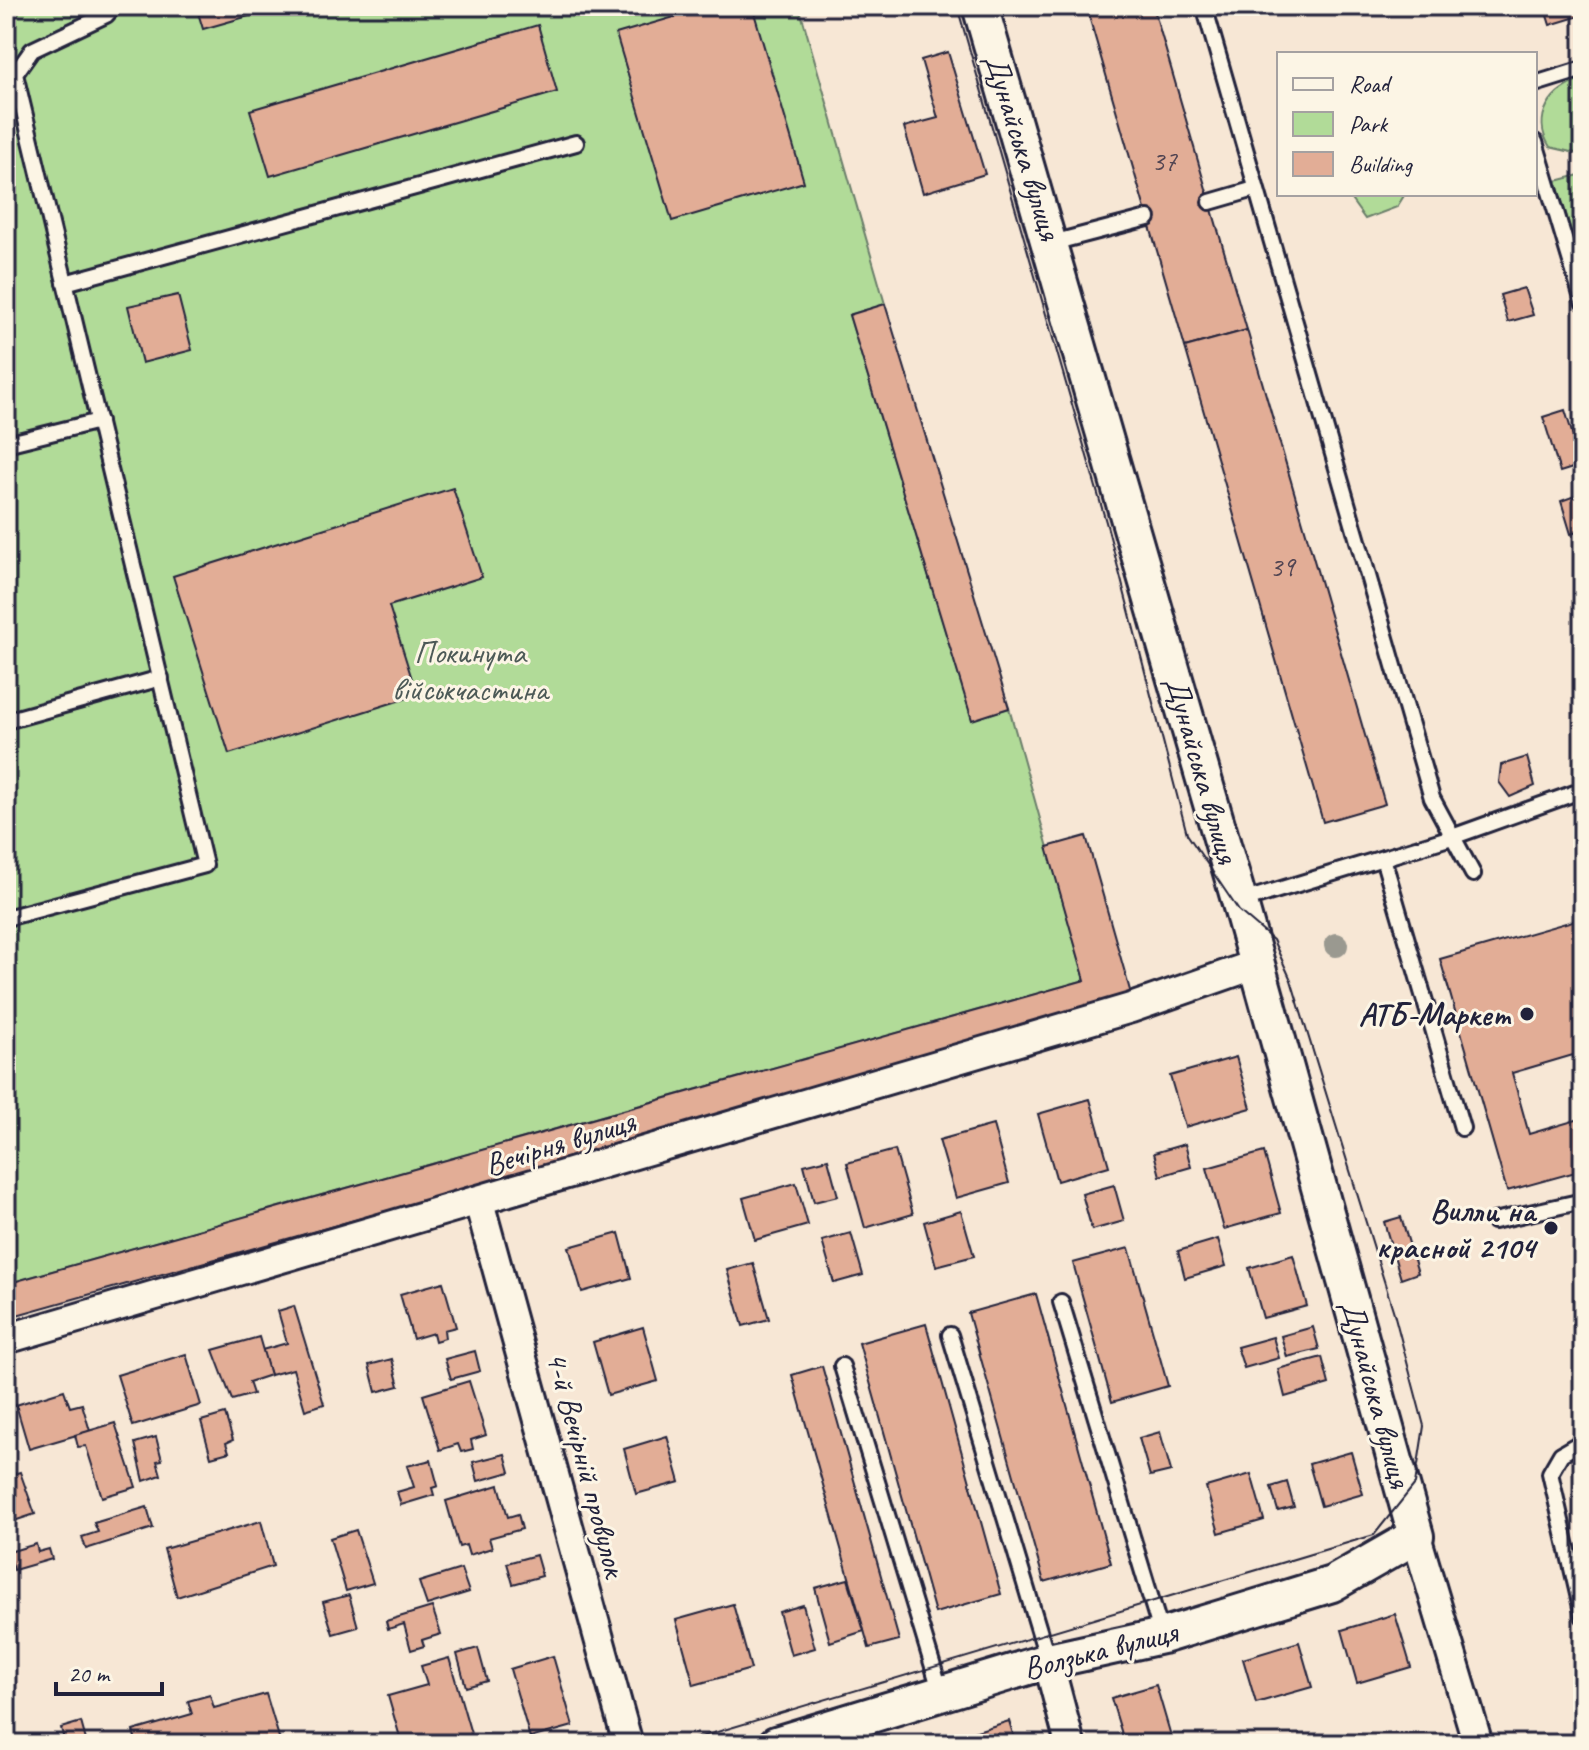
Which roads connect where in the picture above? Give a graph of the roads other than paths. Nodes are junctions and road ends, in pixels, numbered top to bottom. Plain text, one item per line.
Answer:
1 (114, 6) edge
2 (980, 6) edge
3 (1204, 6) edge
4 (1583, 69) edge
5 (1537, 83) edge
6 (576, 143) dead end
7 (1537, 149) edge
8 (1255, 189) junction
9 (1210, 202) dead end
10 (1148, 218) dead end
11 (1052, 243) junction
12 (65, 283) junction
13 (1583, 302) edge
14 (99, 421) junction
15 (6, 444) edge
16 (161, 678) junction
17 (6, 721) edge
18 (1583, 790) edge
19 (1452, 837) junction
20 (1383, 858) junction
21 (1473, 874) dead end
22 (1239, 902) junction
23 (6, 918) edge
24 (1257, 964) junction
25 (1462, 1128) dead end
26 (1583, 1201) edge
27 (479, 1202) junction
28 (1494, 1221) dead end
29 (1061, 1302) dead end
30 (950, 1335) dead end
31 (6, 1339) edge
32 (842, 1366) dead end
33 (1583, 1441) edge
34 (1416, 1536) junction
35 (1583, 1616) edge
36 (1162, 1636) junction
37 (1048, 1661) junction
38 (941, 1693) junction
39 (628, 1744) edge
40 (776, 1744) edge
41 (1070, 1744) edge
42 (1478, 1744) edge

1 - 12 lane
2 - 11 street, Дунайська вулиця
3 - 8 lane
4 - 5 lane
6 - 12 lane
7 - 13 lane
8 - 9 lane
8 - 19 lane
10 - 11 lane
11 - 22 street, Дунайська вулиця
12 - 14 lane
14 - 15 lane
14 - 16 lane
16 - 17 lane
16 - 23 lane
18 - 19 lane
19 - 20 lane
19 - 21 lane
20 - 22 lane
20 - 25 lane
22 - 24 street, Дунайська вулиця
24 - 27 street, Вечірня вулиця
24 - 34 street, Дунайська вулиця
26 - 28 lane
27 - 31 street, Вечірня вулиця
27 - 39 street, 4-й Вечірній провулок
29 - 36 lane
30 - 37 lane
32 - 38 lane
33 - 35 lane
34 - 36 street, Волзька вулиця
34 - 42 street
36 - 37 street, Волзька вулиця
37 - 38 street, Волзька вулиця
37 - 41 street
38 - 40 street, Волзька вулиця

